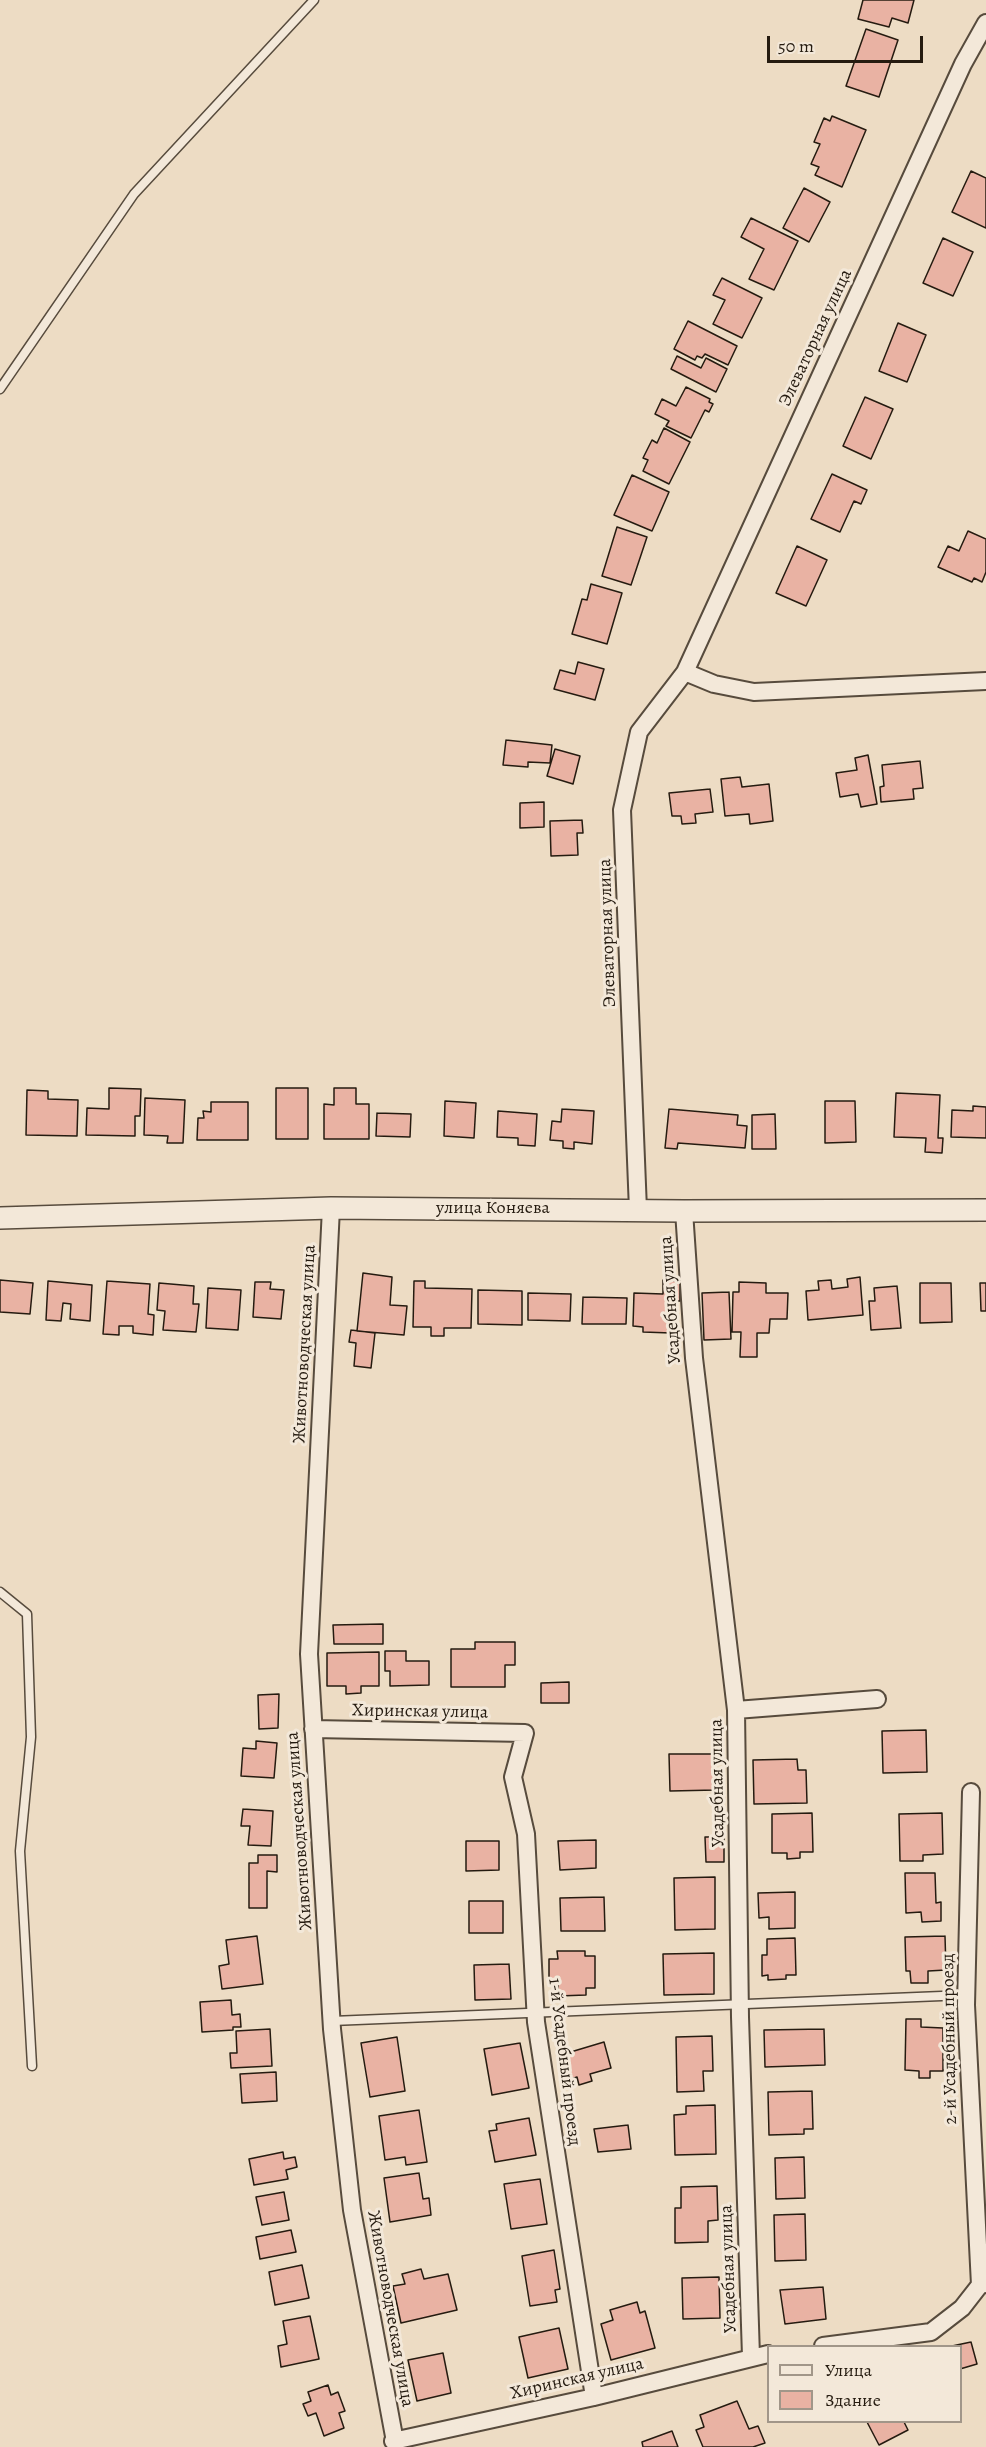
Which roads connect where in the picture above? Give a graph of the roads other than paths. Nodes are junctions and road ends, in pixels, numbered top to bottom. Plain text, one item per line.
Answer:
1 (314, 0) edge
2 (986, 23) edge
3 (0, 389) edge
4 (685, 672) junction
5 (986, 681) edge
6 (331, 1208) junction
7 (986, 1209) edge
8 (638, 1210) junction
9 (684, 1211) junction
10 (0, 1218) edge
11 (0, 1592) edge
12 (877, 1699) dead end
13 (736, 1710) junction
14 (314, 1729) junction
15 (525, 1733) joint
16 (971, 1792) dead end
17 (966, 1995) junction
18 (740, 2006) junction
19 (535, 2012) junction
20 (332, 2020) junction
21 (32, 2066) dead end
22 (983, 2284) edge
23 (831, 2345) edge
24 (767, 2354) edge
25 (751, 2356) junction
26 (594, 2397) junction
27 (394, 2444) edge

1 - 3 lane
2 - 4 street, Элеваторная улица
4 - 5 street
4 - 8 street, Элеваторная улица
6 - 8 street, улица Коняева
6 - 10 street, улица Коняева
6 - 14 street, Животноводческая улица
7 - 9 street, улица Коняева
8 - 9 street, улица Коняева
9 - 13 street, Усадебная улица
11 - 21 lane
12 - 13 street
13 - 18 street, Усадебная улица
14 - 15 street, Хиринская улица
14 - 20 street, Животноводческая улица
15 - 19 street, 1-й Усадебный проезд
16 - 17 street, 2-й Усадебный проезд
17 - 18 lane
17 - 22 street, 2-й Усадебный проезд
18 - 19 lane
18 - 25 street, Усадебная улица
19 - 20 lane
19 - 26 street, 1-й Усадебный проезд
20 - 27 street, Животноводческая улица
22 - 23 street
24 - 25 street, Хиринская улица
25 - 26 street, Хиринская улица
26 - 27 street, Хиринская улица

